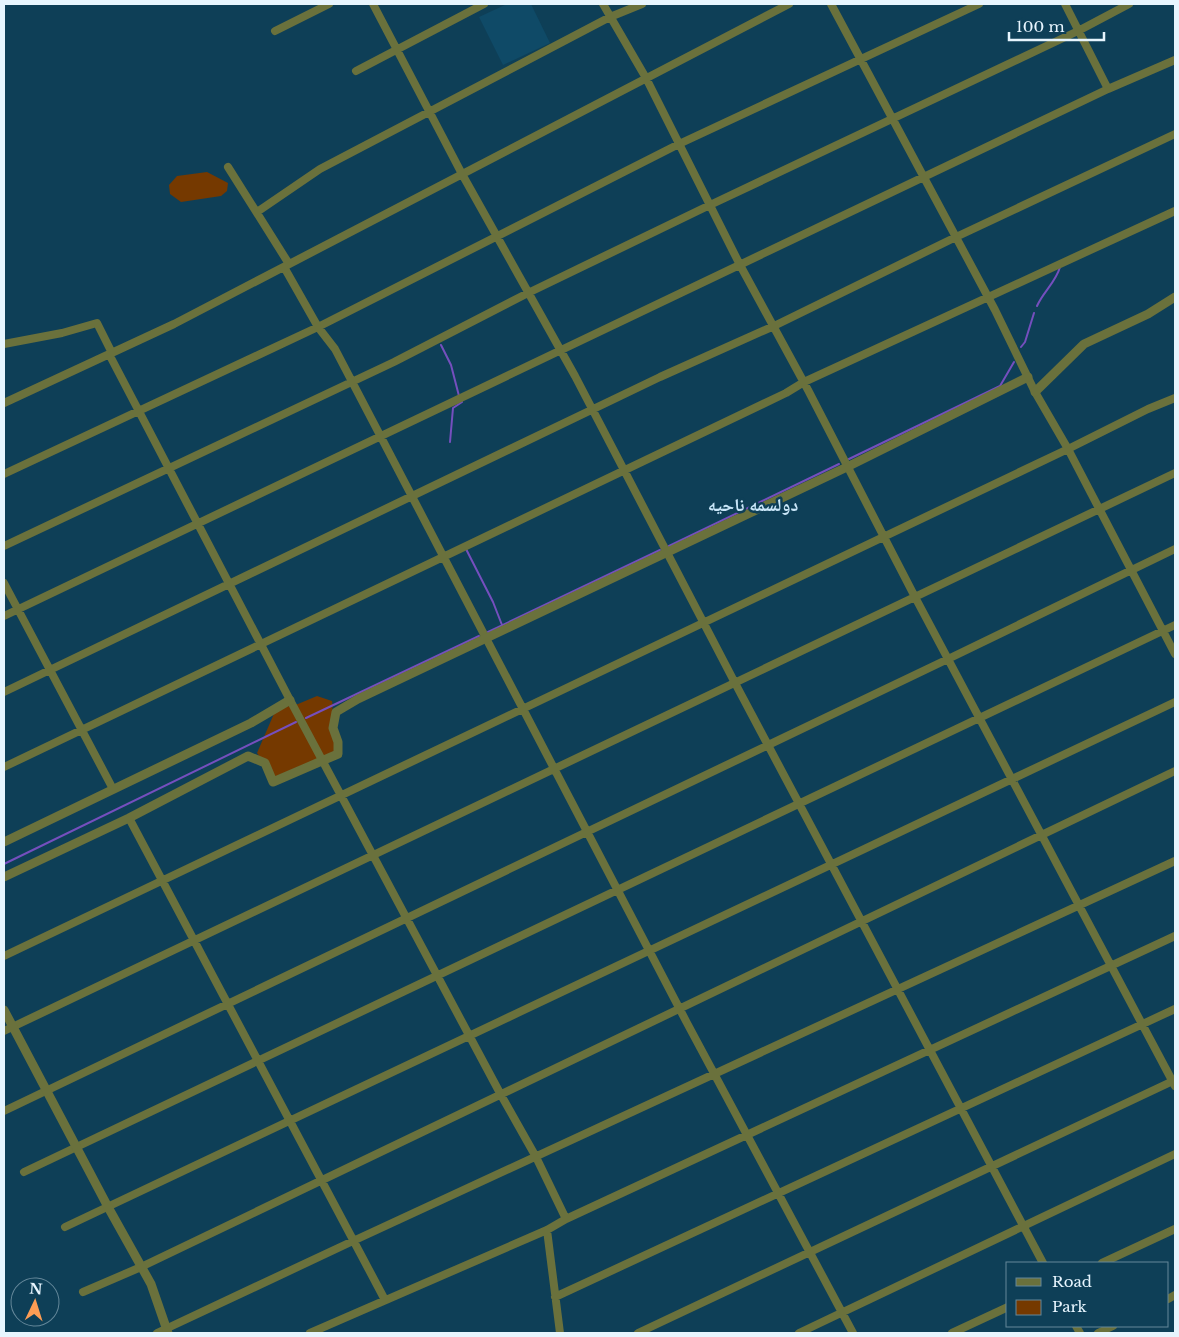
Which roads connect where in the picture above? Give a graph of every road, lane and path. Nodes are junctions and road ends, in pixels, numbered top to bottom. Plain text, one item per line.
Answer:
1 (329, 4) edge
2 (373, 4) edge
3 (484, 4) edge
4 (603, 4) edge
5 (642, 4) edge
6 (789, 4) edge
7 (831, 4) edge
8 (979, 4) edge
9 (1065, 4) edge
10 (1129, 4) edge
11 (610, 17) junction
12 (275, 31) dead end
13 (1078, 31) junction
14 (397, 49) junction
15 (861, 60) junction
16 (1175, 60) edge
17 (356, 71) dead end
18 (646, 78) junction
19 (1108, 89) junction
20 (430, 112) junction
21 (893, 119) junction
22 (1175, 134) edge
23 (679, 144) junction
24 (228, 167) dead end
25 (462, 174) junction
26 (924, 178) junction
27 (710, 205) junction
28 (1175, 211) edge
29 (257, 212) junction
30 (497, 235) junction
31 (956, 237) junction
32 (287, 265) junction
33 (740, 265) junction
34 (528, 293) junction
35 (988, 297) junction
36 (1175, 297) edge
37 (774, 326) junction
38 (318, 327) junction
39 (4, 344) edge
40 (560, 350) junction
41 (111, 353) junction
42 (1028, 377) junction
43 (351, 382) junction
44 (804, 382) junction
45 (1035, 392) junction
46 (1175, 398) edge
47 (4, 403) edge
48 (592, 410) junction
49 (139, 411) junction
50 (380, 436) junction
51 (1068, 449) junction
52 (847, 467) junction
53 (169, 468) junction
54 (624, 471) junction
55 (1175, 473) edge
56 (4, 474) edge
57 (411, 496) junction
58 (1099, 510) junction
59 (198, 523) junction
60 (884, 537) junction
61 (4, 546) edge
62 (1175, 549) edge
63 (667, 552) junction
64 (443, 557) junction
65 (1131, 570) junction
66 (4, 583) edge
67 (230, 583) junction
68 (915, 597) junction
69 (18, 610) junction
70 (4, 616) edge
71 (704, 623) junction
72 (1175, 625) edge
73 (1163, 631) junction
74 (486, 639) junction
75 (262, 644) junction
76 (1175, 654) edge
77 (948, 659) junction
78 (49, 669) junction
79 (735, 683) junction
80 (4, 692) edge
81 (290, 700) junction
82 (1175, 702) edge
83 (523, 709) junction
84 (980, 718) junction
85 (82, 730) junction
86 (768, 746) junction
87 (324, 761) junction
88 (4, 767) edge
89 (554, 769) junction
90 (1175, 771) edge
91 (1013, 779) junction
92 (113, 789) junction
93 (342, 795) junction
94 (799, 804) junction
95 (129, 818) junction
96 (587, 832) junction
97 (1042, 834) junction
98 (4, 842) edge
99 (374, 855) junction
100 (1175, 861) edge
101 (831, 865) junction
102 (4, 877) edge
103 (162, 881) junction
104 (617, 890) junction
105 (1079, 906) junction
106 (407, 918) junction
107 (861, 921) junction
108 (1175, 936) edge
109 (193, 941) junction
110 (649, 951) junction
111 (4, 956) edge
112 (1110, 965) junction
113 (437, 976) junction
114 (898, 991) junction
115 (227, 1004) junction
116 (680, 1009) junction
117 (1175, 1009) edge
118 (4, 1010) edge
119 (1142, 1025) junction
120 (13, 1027) junction
121 (4, 1031) edge
122 (469, 1036) junction
123 (929, 1049) junction
124 (257, 1062) junction
125 (714, 1075) junction
126 (1174, 1082) edge
127 (46, 1091) junction
128 (500, 1095) junction
129 (961, 1109) junction
130 (4, 1111) edge
131 (289, 1121) junction
132 (746, 1134) junction
133 (77, 1148) junction
134 (1175, 1154) edge
135 (536, 1156) junction
136 (992, 1167) junction
137 (24, 1172) dead end
138 (321, 1181) junction
139 (778, 1194) junction
140 (108, 1207) junction
141 (566, 1218) junction
142 (1023, 1226) junction
143 (65, 1227) dead end
144 (1175, 1229) edge
145 (546, 1230) junction
146 (353, 1241) junction
147 (809, 1253) junction
148 (1042, 1262) edge
149 (1104, 1262) edge
150 (141, 1267) junction
151 (83, 1292) dead end
152 (555, 1297) junction
153 (385, 1300) junction
154 (1006, 1308) edge
155 (842, 1312) junction
156 (1111, 1327) edge
157 (167, 1331) edge
158 (157, 1333) edge
159 (310, 1333) edge
160 (560, 1333) edge
161 (638, 1333) edge
162 (799, 1333) edge
163 (853, 1333) edge
164 (952, 1333) edge
165 (1098, 1333) edge

1 - 12 street
2 - 14 street
3 - 14 street
4 - 11 street
5 - 11 street
6 - 18 street
7 - 15 street
8 - 15 street
9 - 13 street
10 - 13 street
11 - 18 street
11 - 20 street
13 - 19 street
13 - 21 street
14 - 17 street
14 - 20 street
15 - 21 street
15 - 23 street
16 - 19 street
18 - 23 street
18 - 25 street
19 - 26 street
20 - 25 street
20 - 29 street
21 - 26 street
21 - 27 street
22 - 31 street
23 - 27 street
23 - 30 street
24 - 29 street
25 - 30 street
25 - 32 street
26 - 31 street
26 - 33 street
27 - 33 street
27 - 34 street
28 - 35 street
29 - 32 street
30 - 34 street
30 - 38 street
31 - 35 street
31 - 37 street
32 - 38 street
32 - 41 street
33 - 37 street
33 - 40 street
34 - 40 street
34 - 43 street
35 - 42 street
35 - 44 street
36 - 45 street
37 - 44 street
37 - 48 street
38 - 43 street
38 - 49 street
39 - 41 street
40 - 48 street
40 - 50 street
41 - 47 street
41 - 49 street
42 - 45 street
42 - 52 street
43 - 50 street
43 - 53 street
44 - 52 street
44 - 54 street
45 - 51 street
46 - 51 street
48 - 54 street
48 - 57 street
49 - 53 street
49 - 56 street
50 - 57 street
50 - 59 street
51 - 58 street
51 - 60 street
52 - 60 street
52 - 63 street
53 - 59 street
53 - 61 street
54 - 63 street
54 - 64 street
55 - 58 street
57 - 64 street
57 - 67 street
58 - 65 street
58 - 68 street
59 - 67 street
59 - 69 street
60 - 68 street
60 - 71 street
62 - 65 street
63 - 71 street
63 - 74 street
64 - 74 street
64 - 75 street
65 - 73 street
65 - 77 street
66 - 69 street
67 - 75 street
67 - 78 street
68 - 77 street
68 - 79 street
69 - 70 street
69 - 78 street
71 - 79 street
71 - 83 street
72 - 73 street
73 - 76 street
73 - 84 street
74 - 83 street
74 - 87 street
75 - 81 street
75 - 85 street
77 - 84 street
77 - 86 street
78 - 80 street
78 - 85 street
79 - 86 street
79 - 89 street
81 - 87 street
81 - 92 street
82 - 91 street
83 - 89 street
83 - 93 street
84 - 91 street
84 - 94 street
85 - 88 street
85 - 92 street
86 - 94 street
86 - 96 street
87 - 93 street
87 - 95 street
89 - 96 street
89 - 99 street
90 - 97 street
91 - 97 street
91 - 101 street
92 - 98 street
93 - 99 street
93 - 103 street
94 - 101 street
94 - 104 street
95 - 102 street
95 - 103 street
96 - 104 street
96 - 106 street
97 - 105 street
97 - 107 street
99 - 106 street
99 - 109 street
100 - 105 street
101 - 107 street
101 - 110 street
103 - 109 street
103 - 111 street
104 - 110 street
104 - 113 street
105 - 112 street
105 - 114 street
106 - 113 street
106 - 115 street
107 - 114 street
107 - 116 street
108 - 112 street
109 - 115 street
109 - 120 street
110 - 116 street
110 - 122 street
112 - 119 street
112 - 123 street
113 - 122 street
113 - 124 street
114 - 123 street
114 - 125 street
115 - 124 street
115 - 127 street
116 - 125 street
116 - 128 street
117 - 119 street
118 - 120 street
119 - 126 street
119 - 129 street
120 - 121 street
120 - 127 street
122 - 128 street
122 - 131 street
123 - 129 street
123 - 132 street
124 - 131 street
124 - 133 street
125 - 132 street
125 - 135 street
126 - 136 street
127 - 130 street
127 - 133 street
128 - 135 street
128 - 138 street
129 - 136 street
129 - 139 street
131 - 138 street
131 - 140 street
132 - 139 street
132 - 141 street
133 - 137 street
133 - 140 street
134 - 142 street
135 - 141 street
135 - 146 street
136 - 142 street
136 - 147 street
138 - 146 street
138 - 150 street
139 - 147 street
139 - 152 street
140 - 143 street
140 - 150 street
141 - 145 street
142 - 148 street
142 - 155 street
144 - 149 street
145 - 152 street
145 - 153 street
146 - 153 street
146 - 157 street
147 - 155 street
147 - 161 street
150 - 151 street
150 - 157 street
152 - 160 street
153 - 159 street
154 - 164 street
155 - 162 street
155 - 163 street
156 - 165 street
157 - 158 street

